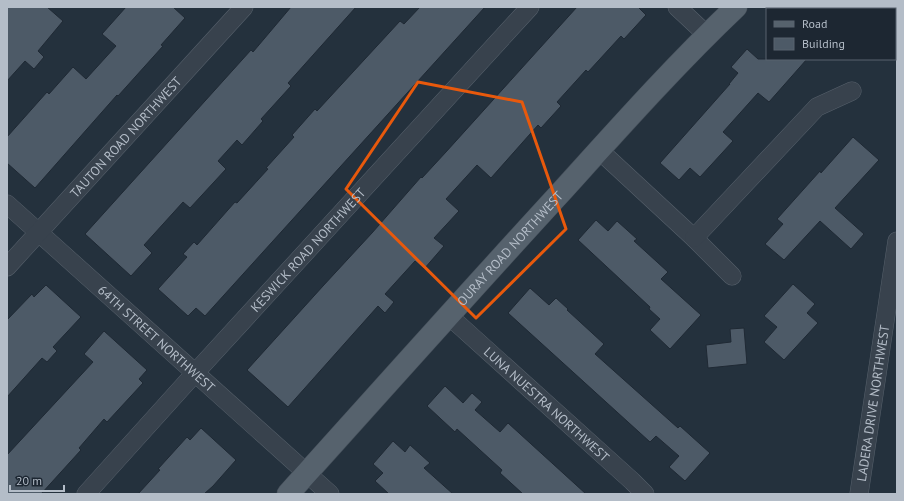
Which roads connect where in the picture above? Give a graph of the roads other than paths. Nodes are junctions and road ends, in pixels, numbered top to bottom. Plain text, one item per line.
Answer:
1 (244, 7) edge
2 (530, 7) edge
3 (677, 7) edge
4 (736, 7) edge
5 (707, 35) junction
6 (852, 90) dead end
7 (600, 150) junction
8 (7, 204) edge
9 (38, 232) junction
10 (694, 238) junction
11 (897, 241) edge
12 (7, 266) edge
13 (732, 276) dead end
14 (448, 315) junction
15 (195, 373) junction
16 (307, 473) junction
17 (86, 494) edge
18 (288, 494) edge
19 (330, 494) edge
20 (645, 494) edge
21 (859, 494) edge

1 - 9 street, TAUTON ROAD NORTHWEST
2 - 15 street, KESWICK ROAD NORTHWEST
3 - 5 street
4 - 5 main road, OURAY ROAD NORTHWEST
5 - 7 main road, OURAY ROAD NORTHWEST
6 - 10 street
7 - 10 street
7 - 14 main road, OURAY ROAD NORTHWEST
8 - 9 street, 64TH STREET NORTHWEST
9 - 12 street, TAUTON ROAD NORTHWEST
9 - 15 street, 64TH STREET NORTHWEST
10 - 13 street
11 - 21 street, LADERA DRIVE NORTHWEST
14 - 16 main road, OURAY ROAD NORTHWEST
14 - 20 street, LUNA NUESTRA NORTHWEST
15 - 16 street, 64TH STREET NORTHWEST
15 - 17 street, KESWICK ROAD NORTHWEST
16 - 18 main road, OURAY ROAD NORTHWEST
16 - 19 street, 64TH STREET NORTHWEST

